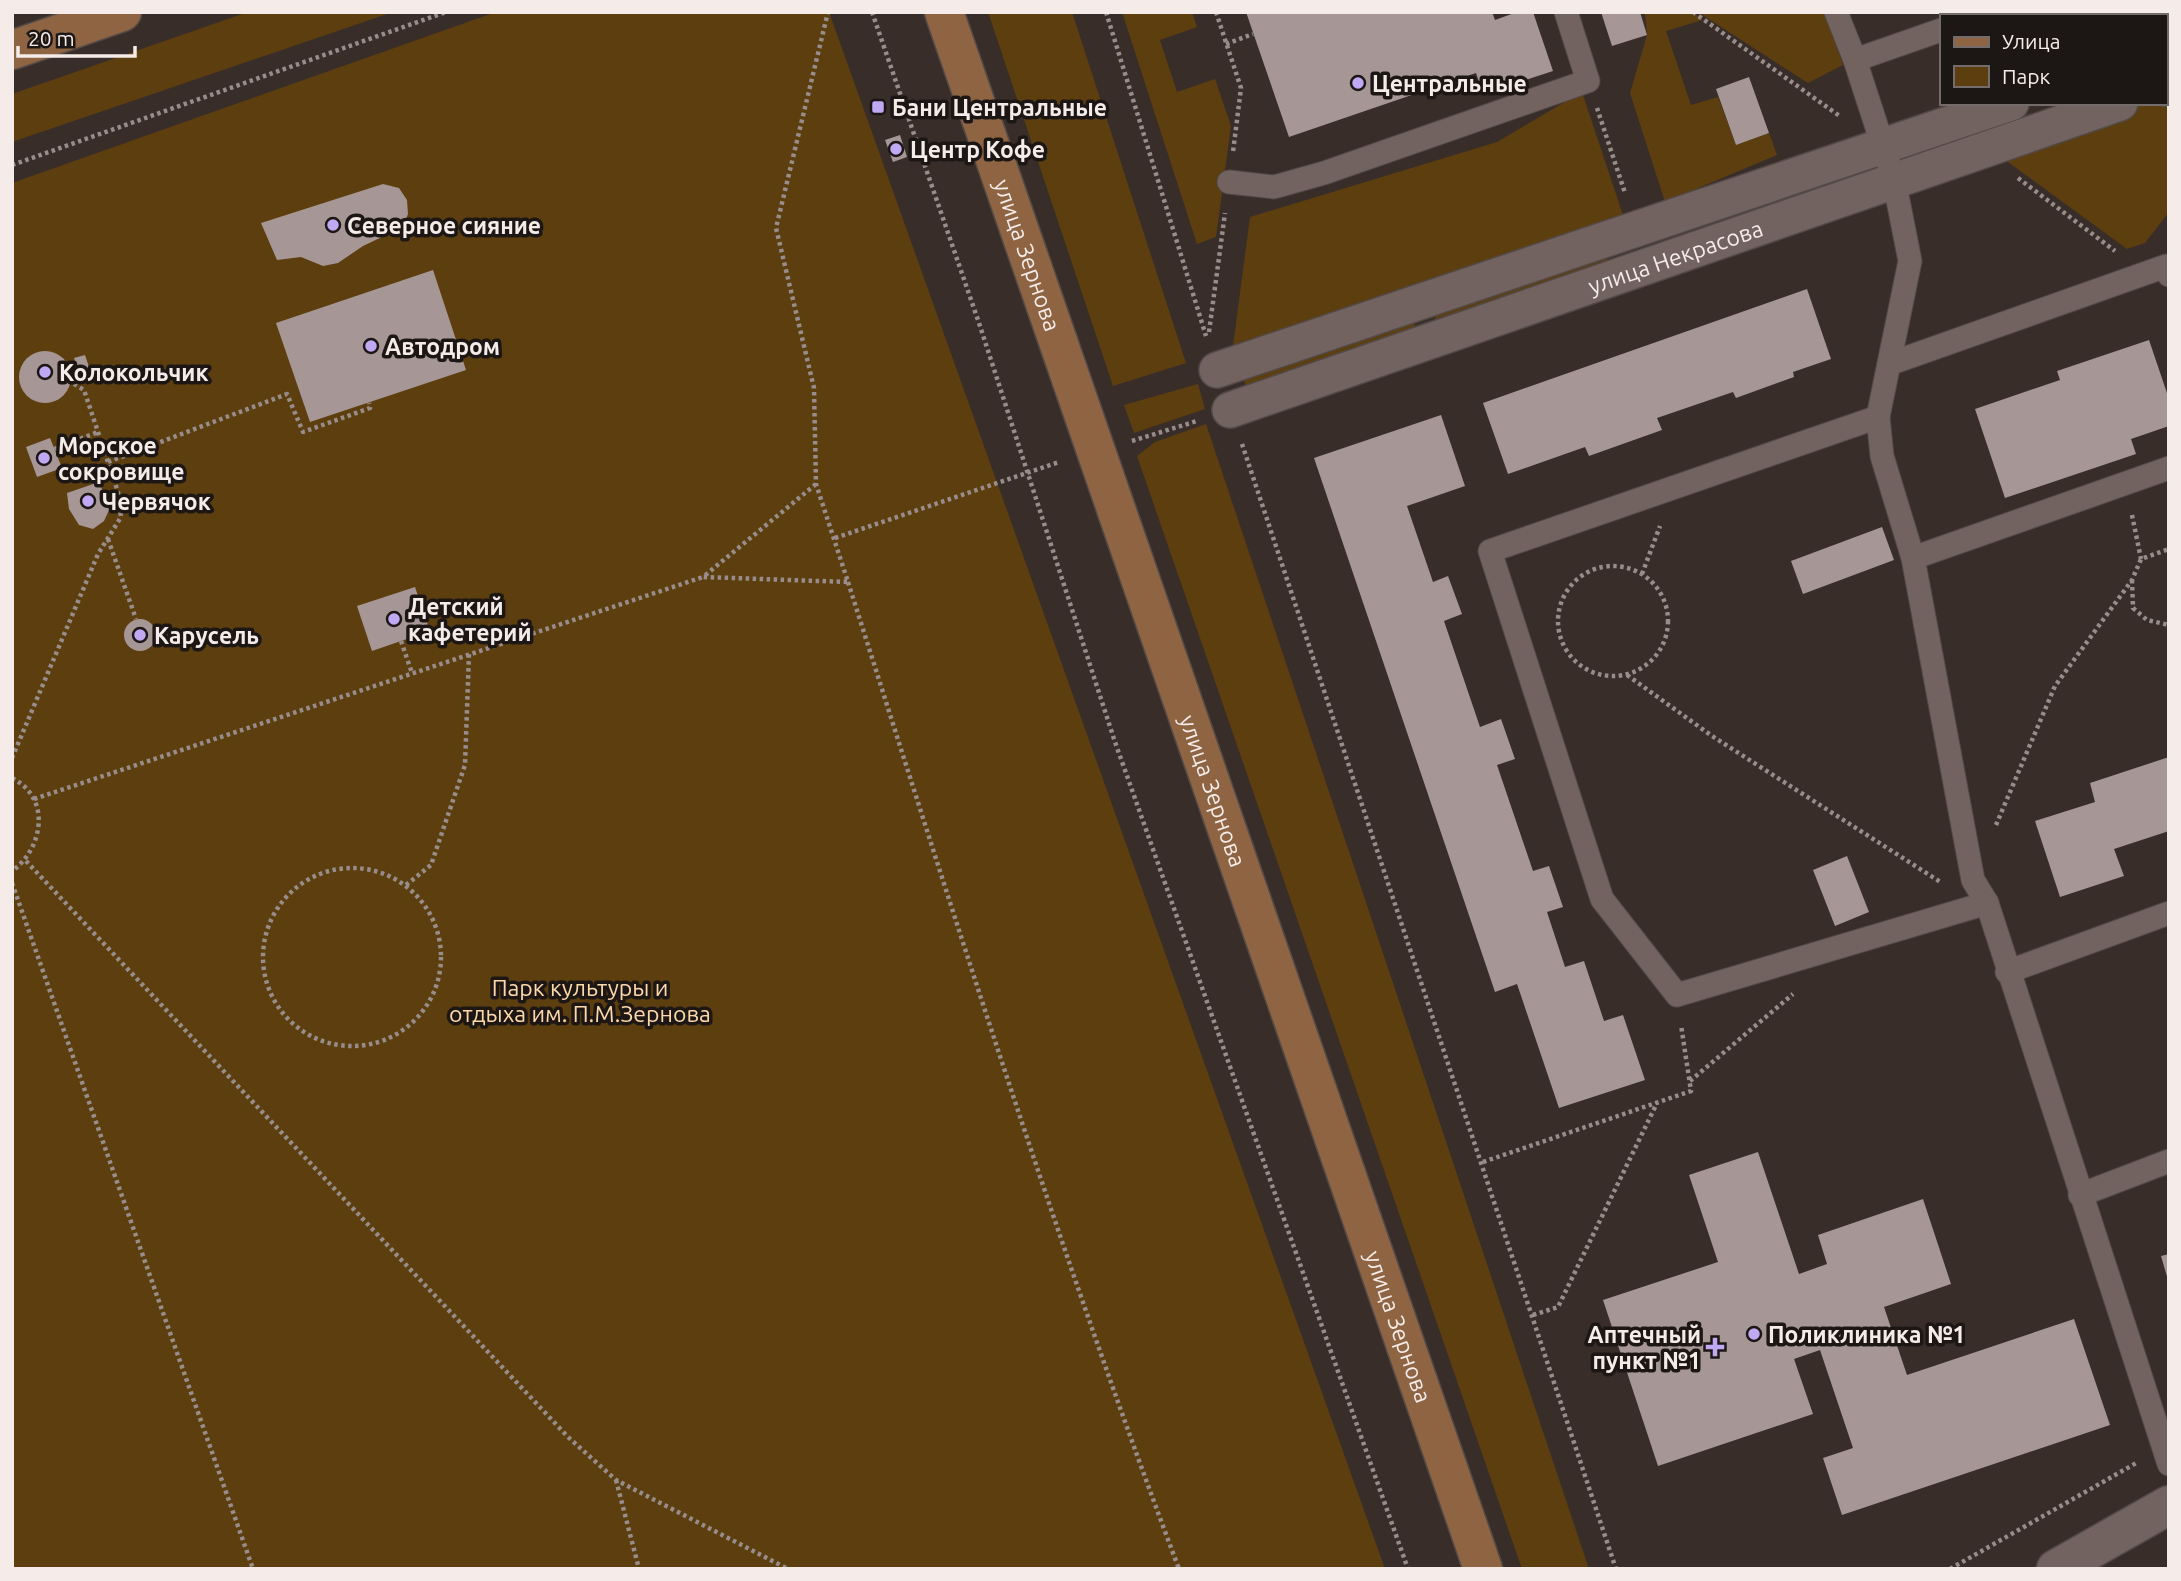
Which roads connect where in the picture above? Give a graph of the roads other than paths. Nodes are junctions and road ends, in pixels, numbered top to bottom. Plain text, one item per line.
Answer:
1 (122, 12) edge
2 (944, 12) edge
3 (1566, 12) edge
4 (1836, 12) edge
5 (1940, 30) edge
6 (12, 50) edge
7 (1855, 60) junction
8 (2005, 105) edge
9 (2114, 105) edge
10 (1883, 147) junction
11 (1894, 180) junction
12 (1229, 182) road end
13 (2162, 269) edge
14 (1889, 364) junction
15 (1217, 370) dead end
16 (1230, 410) road end
17 (1878, 417) junction
18 (2169, 468) edge
19 (1913, 558) junction
20 (1987, 903) junction
21 (2169, 913) edge
22 (2007, 972) junction
23 (2169, 1161) edge
24 (2080, 1195) junction
25 (2166, 1456) edge
26 (2169, 1505) edge
27 (1483, 1569) edge
28 (2056, 1569) edge

1 - 6 main road
2 - 27 main road, улица Зернова
3 - 12 lane
4 - 7 lane
5 - 7 lane
7 - 10 lane
8 - 10 street, улица Некрасова
9 - 11 street, улица Некрасова
10 - 11 lane
10 - 15 street, улица Некрасова
11 - 14 lane
11 - 16 street, улица Некрасова
13 - 14 lane
14 - 17 lane
17 - 19 lane
17 - 20 lane
18 - 19 lane
19 - 20 lane
20 - 22 lane
21 - 22 lane
22 - 24 lane
23 - 24 lane
24 - 25 lane
26 - 28 street

